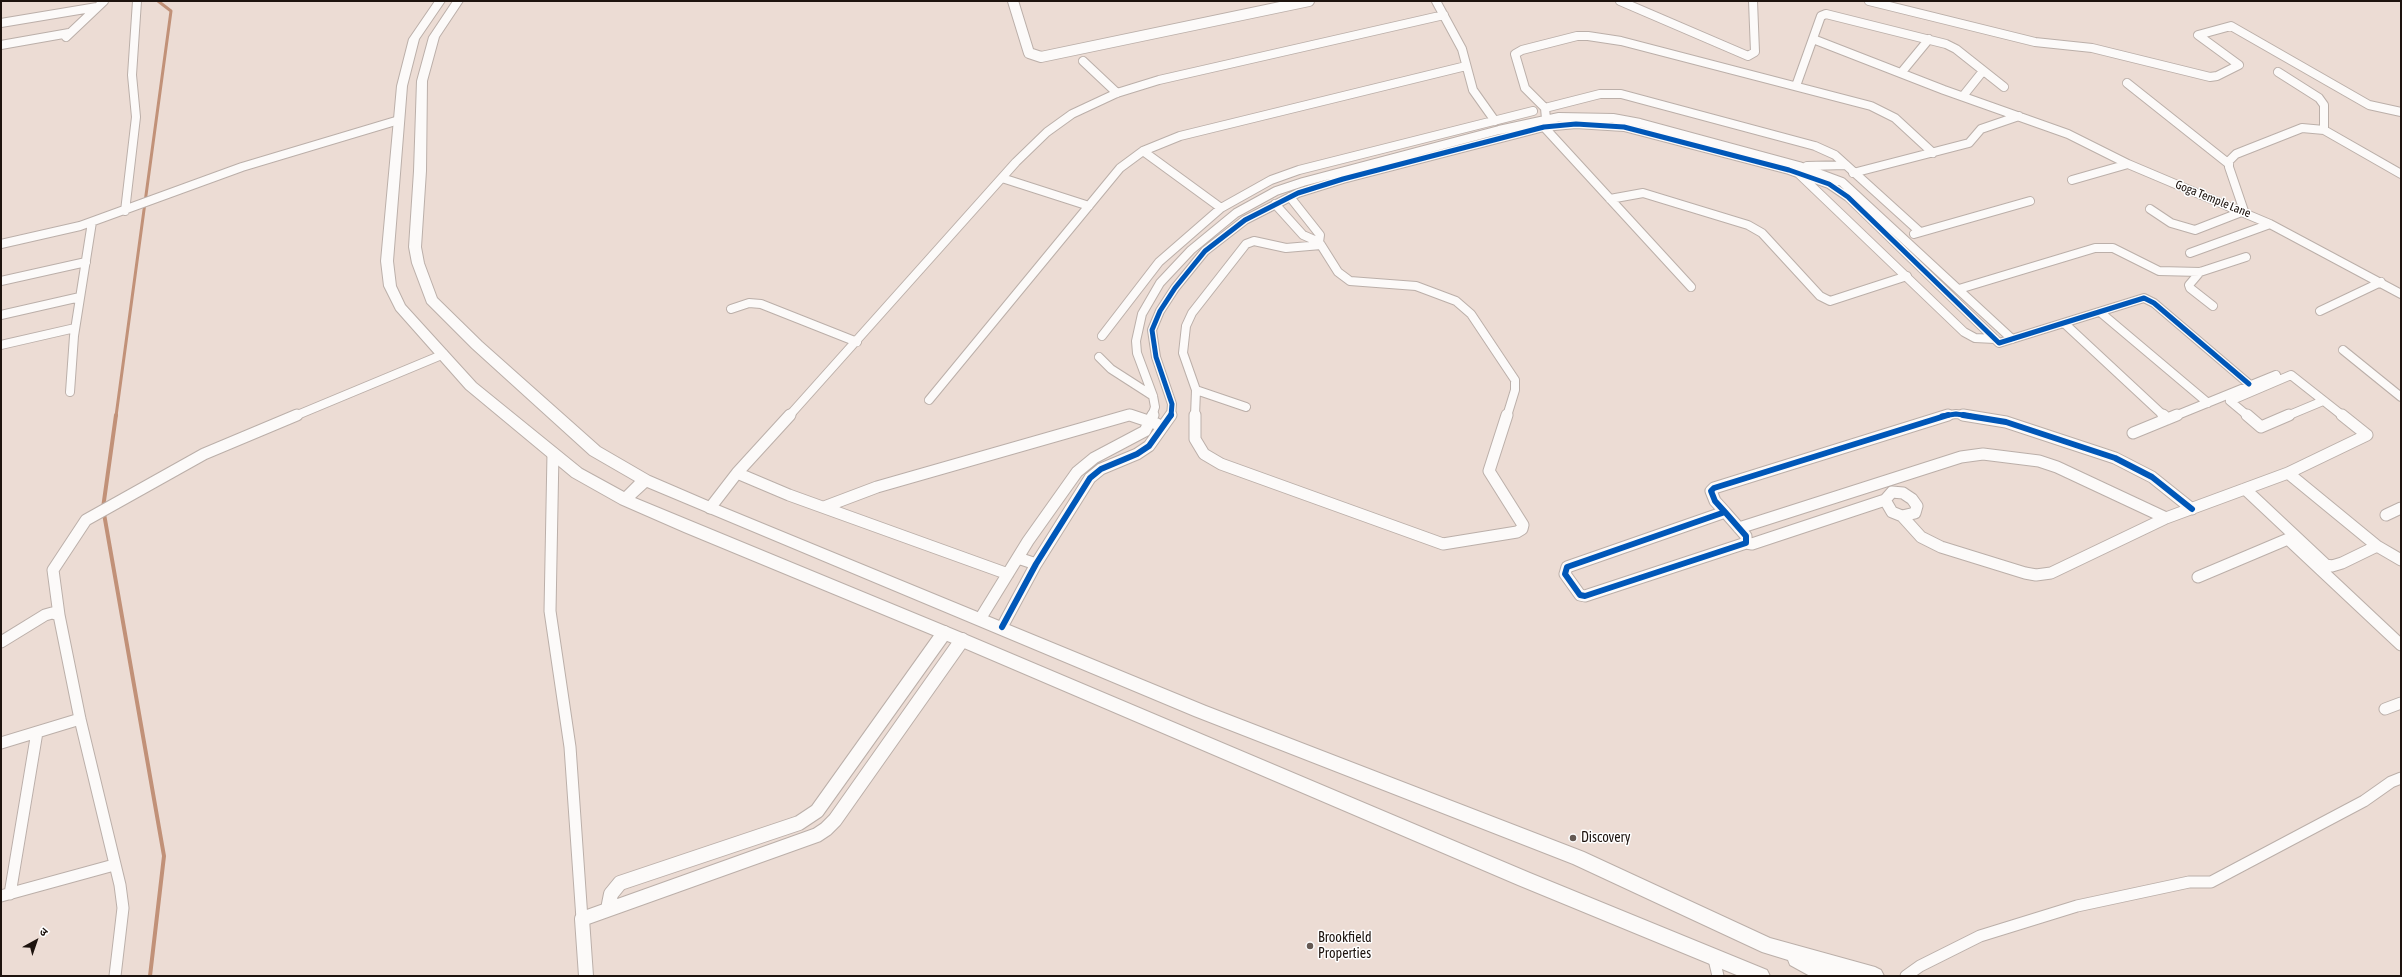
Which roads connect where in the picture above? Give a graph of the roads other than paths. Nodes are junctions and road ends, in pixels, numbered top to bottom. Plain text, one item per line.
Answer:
1 (104, 1) edge
2 (137, 1) edge
3 (1013, 1) edge
4 (1309, 1) edge
5 (1436, 1) edge
6 (1620, 1) edge
7 (1753, 1) edge
8 (1869, 1) edge
9 (456, 3) edge
10 (438, 4) edge
11 (97, 7) junction
12 (1444, 15) junction
13 (1, 23) edge
14 (1813, 39) junction
15 (1929, 39) junction
16 (1, 45) edge
17 (1084, 61) dead end
18 (1466, 66) junction
19 (1983, 71) junction
20 (2278, 72) dead end
21 (1901, 73) junction
22 (2127, 83) dead end
23 (1796, 86) junction
24 (2004, 88) dead end
25 (1117, 93) junction
26 (1963, 96) junction
27 (1545, 108) junction
28 (1533, 111) dead end
29 (2401, 112) edge
30 (2019, 116) junction
31 (399, 120) junction
32 (1496, 121) junction
33 (1545, 123) junction
34 (2324, 130) junction
35 (1506, 133) junction
36 (1143, 151) junction
37 (1934, 153) junction
38 (2128, 164) junction
39 (2229, 164) junction
40 (1846, 165) junction
41 (1799, 169) junction
42 (1853, 173) junction
43 (2401, 174) edge
44 (1002, 178) junction
45 (2072, 180) dead end
46 (1276, 191) junction
47 (1283, 200) junction
48 (1610, 200) junction
49 (2030, 201) dead end
50 (1089, 206) junction
51 (1221, 208) junction
52 (2150, 209) dead end
53 (124, 211) junction
54 (2244, 211) junction
55 (1232, 216) junction
56 (92, 222) junction
57 (1242, 222) junction
58 (2270, 224) junction
59 (1920, 232) junction
60 (1903, 237) junction
61 (1, 244) edge
62 (1320, 244) junction
63 (2190, 253) dead end
64 (2246, 257) dead end
65 (86, 262) junction
66 (2200, 272) junction
67 (1907, 276) junction
68 (1, 281) edge
69 (2381, 282) junction
70 (1691, 287) dead end
71 (1959, 289) junction
72 (2401, 294) edge
73 (80, 297) junction
74 (2213, 306) dead end
75 (731, 309) dead end
76 (2320, 311) dead end
77 (2100, 312) junction
78 (1, 315) edge
79 (2064, 323) junction
80 (75, 328) junction
81 (1102, 336) dead end
82 (2012, 339) junction
83 (1997, 341) junction
84 (857, 342) junction
85 (1, 345) edge
86 (2343, 350) dead end
87 (444, 354) junction
88 (1099, 357) dead end
89 (2276, 374) dead end
90 (2249, 384) junction
91 (1196, 390) junction
92 (70, 392) dead end
93 (1154, 396) junction
94 (2401, 397) edge
95 (929, 400) dead end
96 (2323, 401) junction
97 (2208, 403) junction
98 (1246, 406) dead end
99 (2167, 419) junction
100 (1151, 421) junction
101 (1164, 427) junction
102 (2133, 433) dead end
103 (552, 453) junction
104 (737, 473) junction
105 (2288, 473) junction
106 (645, 480) junction
107 (2245, 489) junction
108 (625, 500) junction
109 (1884, 500) junction
110 (824, 507) junction
111 (710, 508) junction
112 (2401, 508) edge
113 (2192, 509) junction
114 (1725, 512) junction
115 (2386, 515) dead end
116 (1902, 516) junction
117 (2166, 518) junction
118 (1739, 528) junction
119 (1746, 543) junction
120 (2377, 546) junction
121 (1018, 558) junction
122 (2401, 560) edge
123 (1036, 564) junction
124 (1008, 574) junction
125 (2198, 576) dead end
126 (59, 615) junction
127 (980, 619) junction
128 (1002, 627) junction
129 (944, 632) junction
130 (962, 640) junction
131 (1, 642) edge
132 (2401, 645) edge
133 (2401, 703) edge
134 (2385, 709) dead end
135 (80, 719) junction
136 (37, 732) junction
137 (1, 743) edge
138 (2401, 778) edge
139 (817, 811) junction
140 (835, 820) junction
141 (700, 857) junction
142 (114, 865) junction
143 (705, 874) junction
144 (6, 895) edge
145 (608, 909) junction
146 (582, 919) junction
147 (1768, 946) junction
148 (1712, 955) junction
149 (115, 976) edge
150 (586, 976) edge
151 (1718, 976) edge
152 (1761, 976) edge
153 (1829, 976) edge
154 (1875, 976) edge
155 (1906, 976) edge

1 - 11 street
2 - 53 street
3 - 4 street
5 - 12 street
6 - 7 street
8 - 29 street
9 - 10 main road
9 - 106 main road
10 - 31 main road
11 - 13 street
11 - 16 street
12 - 18 street
12 - 25 street
14 - 15 street
14 - 21 street, Goga Temple Lane
14 - 23 street
15 - 19 street
15 - 21 street
17 - 25 street
18 - 32 street
18 - 36 street
19 - 24 street
19 - 26 street
20 - 34 street
21 - 26 street, Goga Temple Lane
22 - 39 street
23 - 27 street
23 - 37 street
25 - 44 street
26 - 30 street, Goga Temple Lane
27 - 33 street
27 - 40 street
28 - 32 street
30 - 37 street
30 - 38 street, Goga Temple Lane
31 - 53 street
31 - 87 main road
32 - 35 street
32 - 51 street
33 - 35 street
33 - 41 street
33 - 48 street
34 - 39 street
34 - 43 street
35 - 46 street
35 - 47 street
36 - 50 street
36 - 51 street
37 - 42 street
38 - 45 street
38 - 54 street, Goga Temple Lane
39 - 54 street
40 - 41 street
40 - 42 street
41 - 60 street
41 - 67 street
41 - 83 street
42 - 59 street
44 - 50 street
44 - 84 street
46 - 47 street
46 - 55 street
47 - 57 street
47 - 62 street
47 - 62 street
48 - 67 street
48 - 70 street
49 - 59 street
50 - 95 street
51 - 55 street
51 - 81 street
52 - 54 street
53 - 56 street
54 - 58 street, Goga Temple Lane
55 - 57 street
55 - 93 street
56 - 61 street
56 - 65 street
57 - 101 street
58 - 63 street
58 - 69 street, Goga Temple Lane
59 - 60 street
60 - 71 street
62 - 91 street
62 - 91 street
64 - 66 street
65 - 68 street
65 - 73 street
66 - 71 street
66 - 74 street
67 - 83 street
69 - 72 street, Goga Temple Lane
69 - 76 street
71 - 82 street
73 - 78 street
73 - 80 street
75 - 84 street
77 - 79 street
77 - 90 street
77 - 97 street
79 - 82 street
79 - 99 street
80 - 85 street
80 - 92 street
82 - 83 street
84 - 104 street
86 - 94 street
87 - 103 main road
87 - 126 street
88 - 93 street
89 - 90 street
90 - 97 street
91 - 98 street
93 - 100 street
96 - 96 street
96 - 105 street
97 - 99 street
99 - 102 street
100 - 101 street
100 - 110 street
100 - 121 street
101 - 123 street
103 - 108 main road
103 - 146 street
104 - 110 street
104 - 111 street
105 - 107 street
105 - 120 street
106 - 108 main road
106 - 111 main road
107 - 113 street
107 - 120 street
108 - 129 main road
109 - 116 street
109 - 116 street
109 - 119 street
110 - 124 street
111 - 127 main road
112 - 115 street
113 - 114 street
113 - 117 street
114 - 118 street
114 - 119 street
116 - 117 street
117 - 118 street
118 - 119 street
120 - 122 street
121 - 123 street
121 - 124 street
123 - 128 street
124 - 127 street
125 - 132 street
126 - 131 street
126 - 135 street
127 - 128 main road
128 - 147 main road
129 - 130 main road
129 - 139 street
130 - 140 street
130 - 148 main road
133 - 134 street
135 - 136 street
135 - 142 street
136 - 137 street
136 - 144 street
138 - 155 street
139 - 140 street
139 - 141 street
140 - 143 street
141 - 143 street
141 - 145 street
142 - 144 street
142 - 149 street
143 - 145 street
145 - 146 street
146 - 150 street
147 - 153 main road
147 - 154 main road
148 - 151 street
148 - 152 main road

